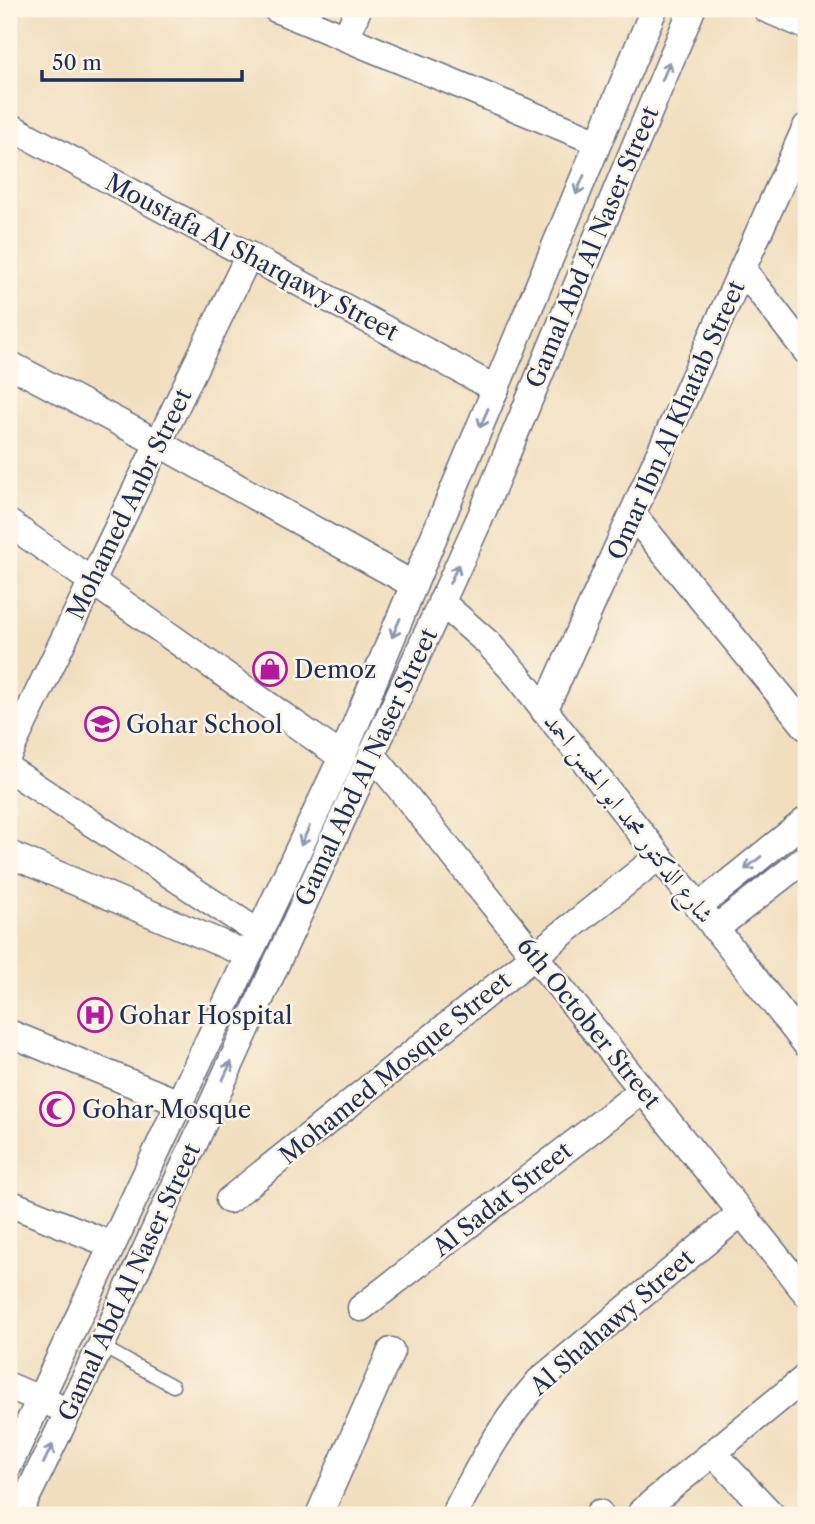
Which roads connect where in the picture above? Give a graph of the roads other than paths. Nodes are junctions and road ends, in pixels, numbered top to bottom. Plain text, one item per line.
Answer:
1 (276, 9) edge
2 (358, 9) edge
3 (653, 9) edge
4 (692, 9) edge
5 (766, 9) edge
6 (806, 26) edge
7 (347, 36) junction
8 (9, 127) edge
9 (806, 127) edge
10 (598, 142) junction
11 (249, 255) junction
12 (743, 270) junction
13 (806, 351) edge
14 (9, 365) edge
15 (496, 389) junction
16 (158, 443) junction
17 (634, 516) junction
18 (9, 523) edge
19 (93, 580) junction
20 (414, 585) junction
21 (441, 602) junction
22 (544, 711) junction
23 (806, 727) edge
24 (9, 753) edge
25 (372, 754) junction
26 (342, 757) junction
27 (9, 769) edge
28 (806, 820) edge
29 (9, 854) edge
30 (658, 856) junction
31 (806, 858) edge
32 (698, 907) junction
33 (715, 929) junction
34 (254, 944) junction
35 (535, 955) junction
36 (9, 1033) edge
37 (806, 1044) edge
38 (643, 1090) junction
39 (179, 1103) junction
40 (229, 1200) dead end
41 (9, 1203) edge
42 (741, 1213) junction
43 (112, 1245) junction
44 (806, 1293) edge
45 (360, 1308) dead end
46 (101, 1346) junction
47 (391, 1351) dead end
48 (806, 1377) edge
49 (9, 1386) edge
50 (173, 1386) dead end
51 (40, 1399) junction
52 (69, 1411) junction
53 (713, 1453) junction
54 (9, 1465) edge
55 (642, 1511) dead end
56 (25, 1513) edge
57 (318, 1515) edge
58 (454, 1515) edge
59 (772, 1515) edge

1 - 7 street
2 - 7 street
3 - 10 street, Gamal Abd Al Naser Street
21 -> 4 street, Gamal Abd Al Naser Street
5 - 6 street
7 - 10 street
8 - 11 street, Moustafa Al Sharqawy Street
9 - 12 street, Omar Ibn Al Khatab Street
10 -> 15 street, Gamal Abd Al Naser Street
11 - 15 street, Moustafa Al Sharqawy Street
11 - 16 street, Mohamed Anbr Street
12 - 13 street
12 - 17 street, Omar Ibn Al Khatab Street
14 - 16 street
15 -> 20 street, Gamal Abd Al Naser Street
16 - 19 street, Mohamed Anbr Street
16 - 20 street
17 - 22 street, Omar Ibn Al Khatab Street
17 - 23 street
18 - 19 street
19 - 24 street, Mohamed Anbr Street
19 - 26 street
20 -> 26 street, Gamal Abd Al Naser Street
21 - 22 street, شارع الدكتور محمد ابو الحسن احمد
21 - 25 street, Gamal Abd Al Naser Street
22 - 30 street, شارع الدكتور محمد ابو الحسن احمد
25 - 35 street, 6th October Street
46 -> 25 street, Gamal Abd Al Naser Street
26 -> 34 street, Gamal Abd Al Naser Street
27 - 34 street
28 -> 32 street
29 - 34 street
30 - 32 street, شارع الدكتور محمد ابو الحسن احمد
30 - 35 street, Mohamed Mosque Street
31 - 33 street
32 - 33 street, شارع الدكتور محمد ابو الحسن احمد
33 - 37 street, شارع الدكتور محمد ابو الحسن احمد
34 - 39 street, Gamal Abd Al Naser Street
35 - 38 street, 6th October Street
35 - 40 street, Mohamed Mosque Street
36 - 39 street
38 - 42 street, 6th October Street
38 - 45 street, Al Sadat Street
39 - 43 street, Gamal Abd Al Naser Street
41 - 43 street
42 - 44 street, 6th October Street
42 - 58 street, Al Shahawy Street
43 - 51 street, Gamal Abd Al Naser Street
46 - 50 lane
46 - 52 street, Gamal Abd Al Naser Street
47 - 57 street
48 - 53 street
49 - 51 street
51 - 52 street
51 - 54 street, Gamal Abd Al Naser Street
56 -> 52 street, Gamal Abd Al Naser Street
53 - 55 street
53 - 59 street

